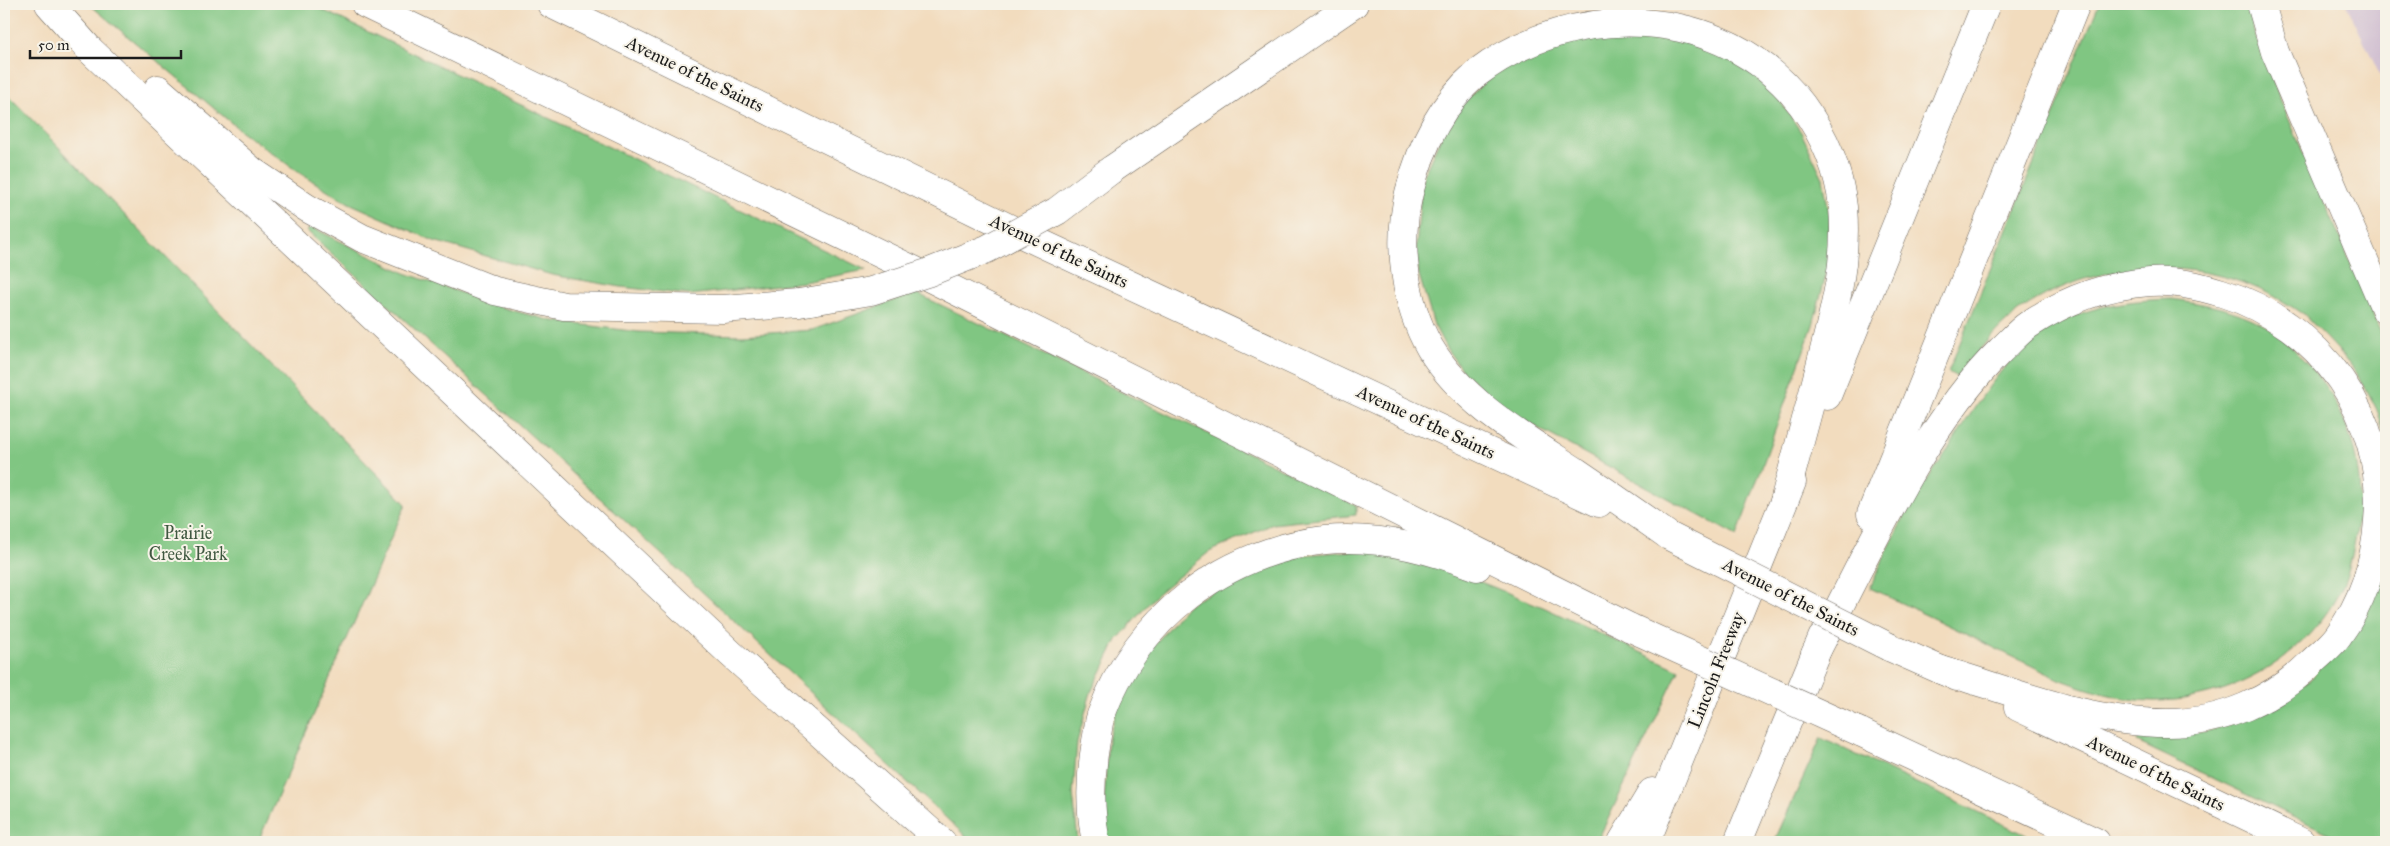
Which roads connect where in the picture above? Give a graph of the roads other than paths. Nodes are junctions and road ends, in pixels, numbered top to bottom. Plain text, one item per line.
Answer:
1 (49, 4) edge
2 (365, 4) edge
3 (551, 4) edge
4 (1354, 4) edge
5 (1986, 4) edge
6 (2076, 4) edge
7 (2261, 4) edge
8 (2386, 311) edge
9 (1785, 498) junction
10 (1669, 536) junction
11 (1631, 628) junction
12 (1816, 654) junction
13 (1941, 670) junction
14 (1699, 714) junction
15 (942, 842) edge
16 (1096, 842) edge
17 (1622, 842) edge
18 (1646, 842) edge
19 (1738, 842) edge
20 (2096, 842) edge
21 (2301, 842) edge

1 - 4 highway, bridge
1 - 15 highway
2 - 11 highway
3 - 10 highway, Avenue of the Saints
5 - 9 highway
6 - 12 highway
7 - 8 highway
9 - 10 highway
9 - 14 highway, Lincoln Freeway
10 - 13 highway, Avenue of the Saints, bridge
11 - 16 highway
11 - 20 highway, bridge
12 - 13 highway
12 - 19 highway
13 - 21 highway, Avenue of the Saints
14 - 17 highway
14 - 18 highway, Lincoln Freeway

